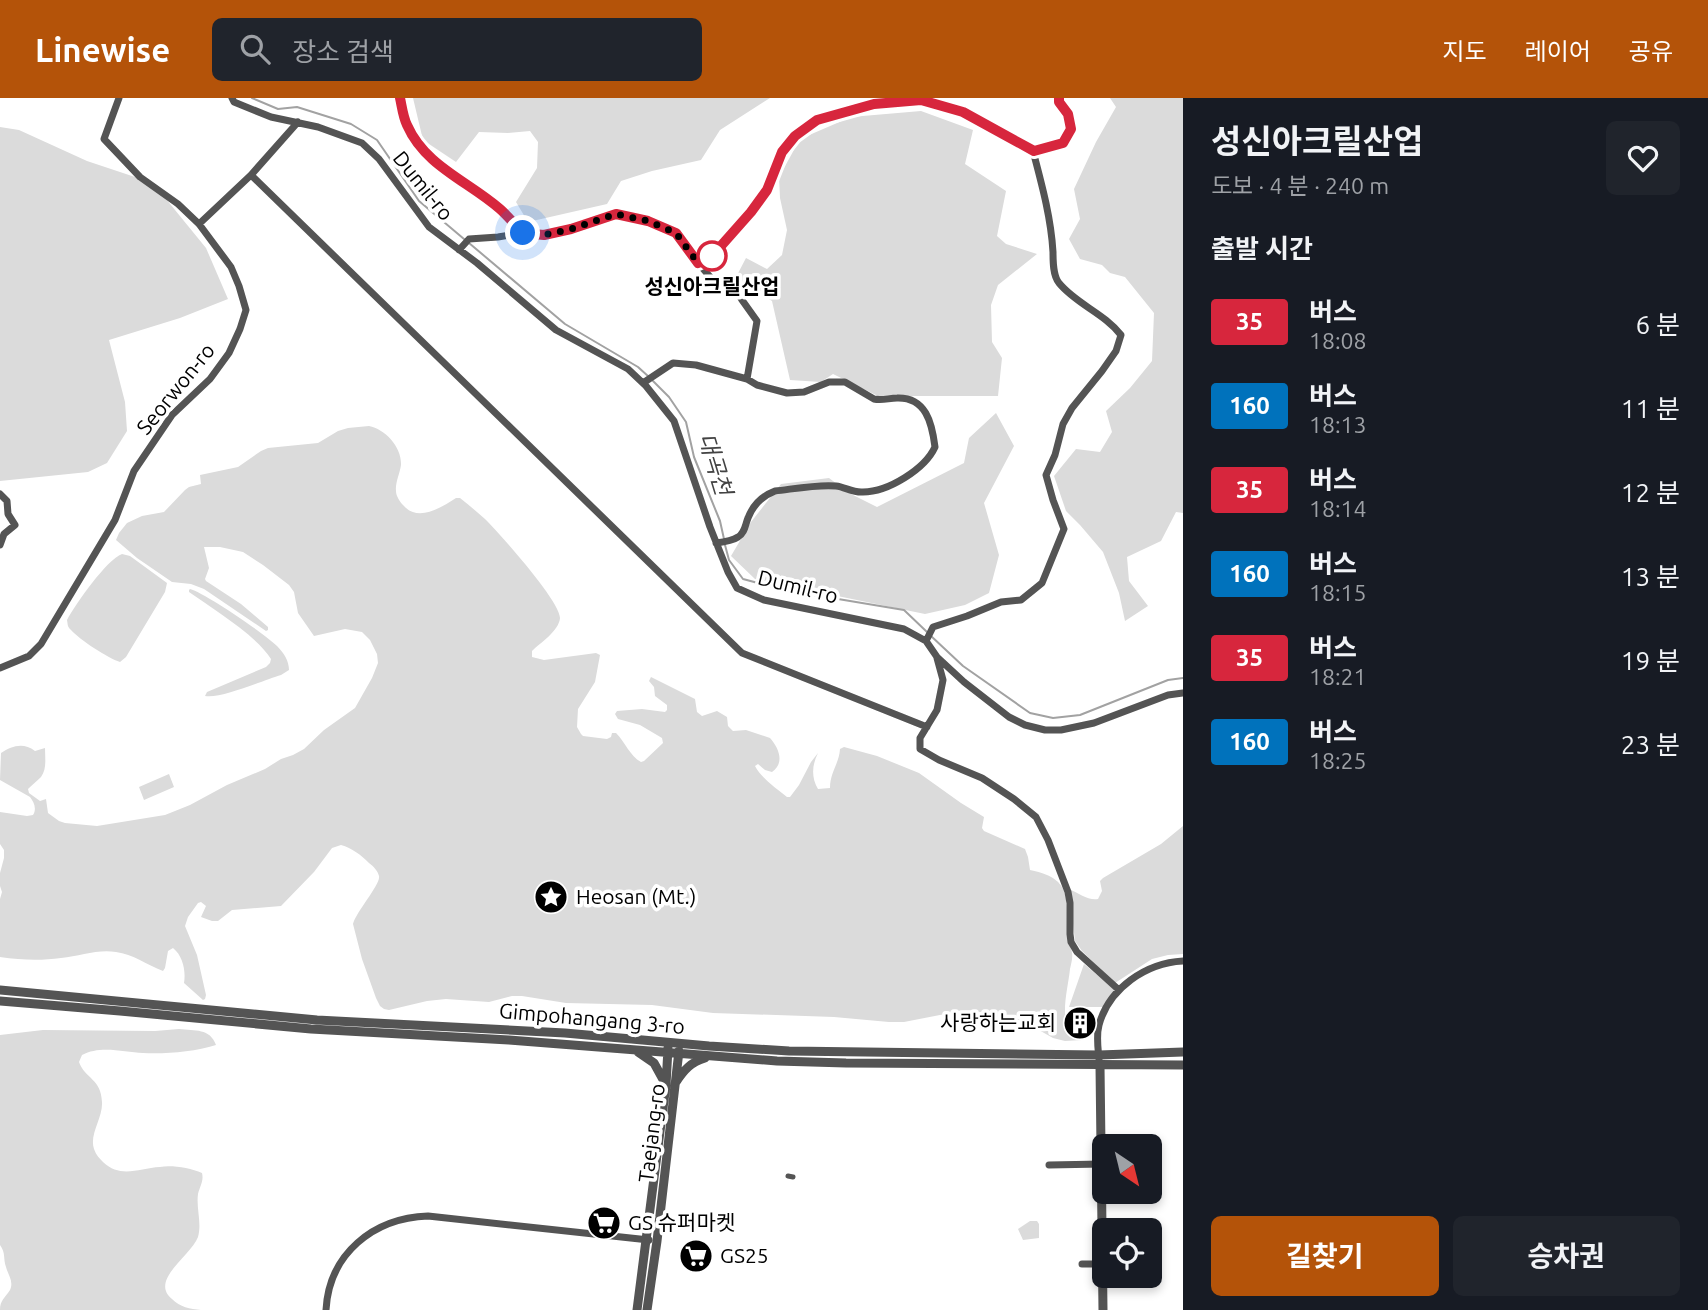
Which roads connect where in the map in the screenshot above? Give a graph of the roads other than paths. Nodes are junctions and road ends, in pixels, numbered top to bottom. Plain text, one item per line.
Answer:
1 (118, 98) edge
2 (232, 98) edge
3 (400, 98) edge
4 (1059, 98) edge
5 (298, 122) junction
6 (1034, 151) junction
7 (251, 175) junction
8 (199, 224) junction
9 (523, 233) junction
10 (464, 244) junction
11 (698, 263) junction
12 (747, 379) junction
13 (647, 380) junction
14 (0, 494) edge
15 (722, 542) junction
16 (0, 545) edge
17 (928, 636) junction
18 (937, 657) junction
19 (0, 668) edge
20 (1183, 693) edge
21 (927, 727) junction
22 (1183, 961) edge
23 (0, 990) edge
24 (1119, 990) junction
25 (0, 1001) edge
26 (674, 1043) junction
27 (637, 1051) junction
28 (1183, 1052) edge
29 (673, 1054) junction
30 (1099, 1055) junction
31 (709, 1057) junction
32 (1183, 1065) edge
33 (1100, 1066) junction
34 (671, 1084) junction
35 (1101, 1134) edge
36 (1092, 1164) edge
37 (1049, 1165) dead end
38 (652, 1240) junction
39 (1082, 1264) dead end
40 (1092, 1264) edge
41 (1103, 1288) edge
42 (326, 1310) edge
43 (638, 1310) edge
44 (647, 1310) edge
45 (1103, 1310) edge

1 - 8 street, Seorwon-ro
2 - 5 street, Dumil-ro
3 - 9 street
4 - 6 street
5 - 7 street
5 - 10 street, Dumil-ro
6 - 11 street
6 - 17 street
7 - 8 street
7 - 21 street
8 - 19 street, Seorwon-ro
9 - 10 street
9 - 11 street
10 - 13 street, Dumil-ro
11 - 12 street
12 - 13 street
12 - 15 street
13 - 15 street, Dumil-ro
14 - 16 street
15 - 17 street, Dumil-ro
17 - 18 street
18 - 20 street
18 - 21 street
21 - 24 street
22 - 24 street
23 - 26 street, Gimpohangang 3-ro
24 - 30 street
25 - 27 street, Gimpohangang 3-ro
26 - 29 street
26 - 30 street, Gimpohangang 3-ro
27 - 29 street, Gimpohangang 3-ro
27 - 34 street
28 - 30 street, Gimpohangang 3-ro
29 - 31 street, Gimpohangang 3-ro
29 - 34 street
30 - 33 street
31 - 33 street, Gimpohangang 3-ro
31 - 34 street
32 - 33 street, Gimpohangang 3-ro
33 - 35 street
34 - 38 street
36 - 37 street
38 - 42 street
38 - 43 street
38 - 44 street
39 - 40 street
41 - 45 street

